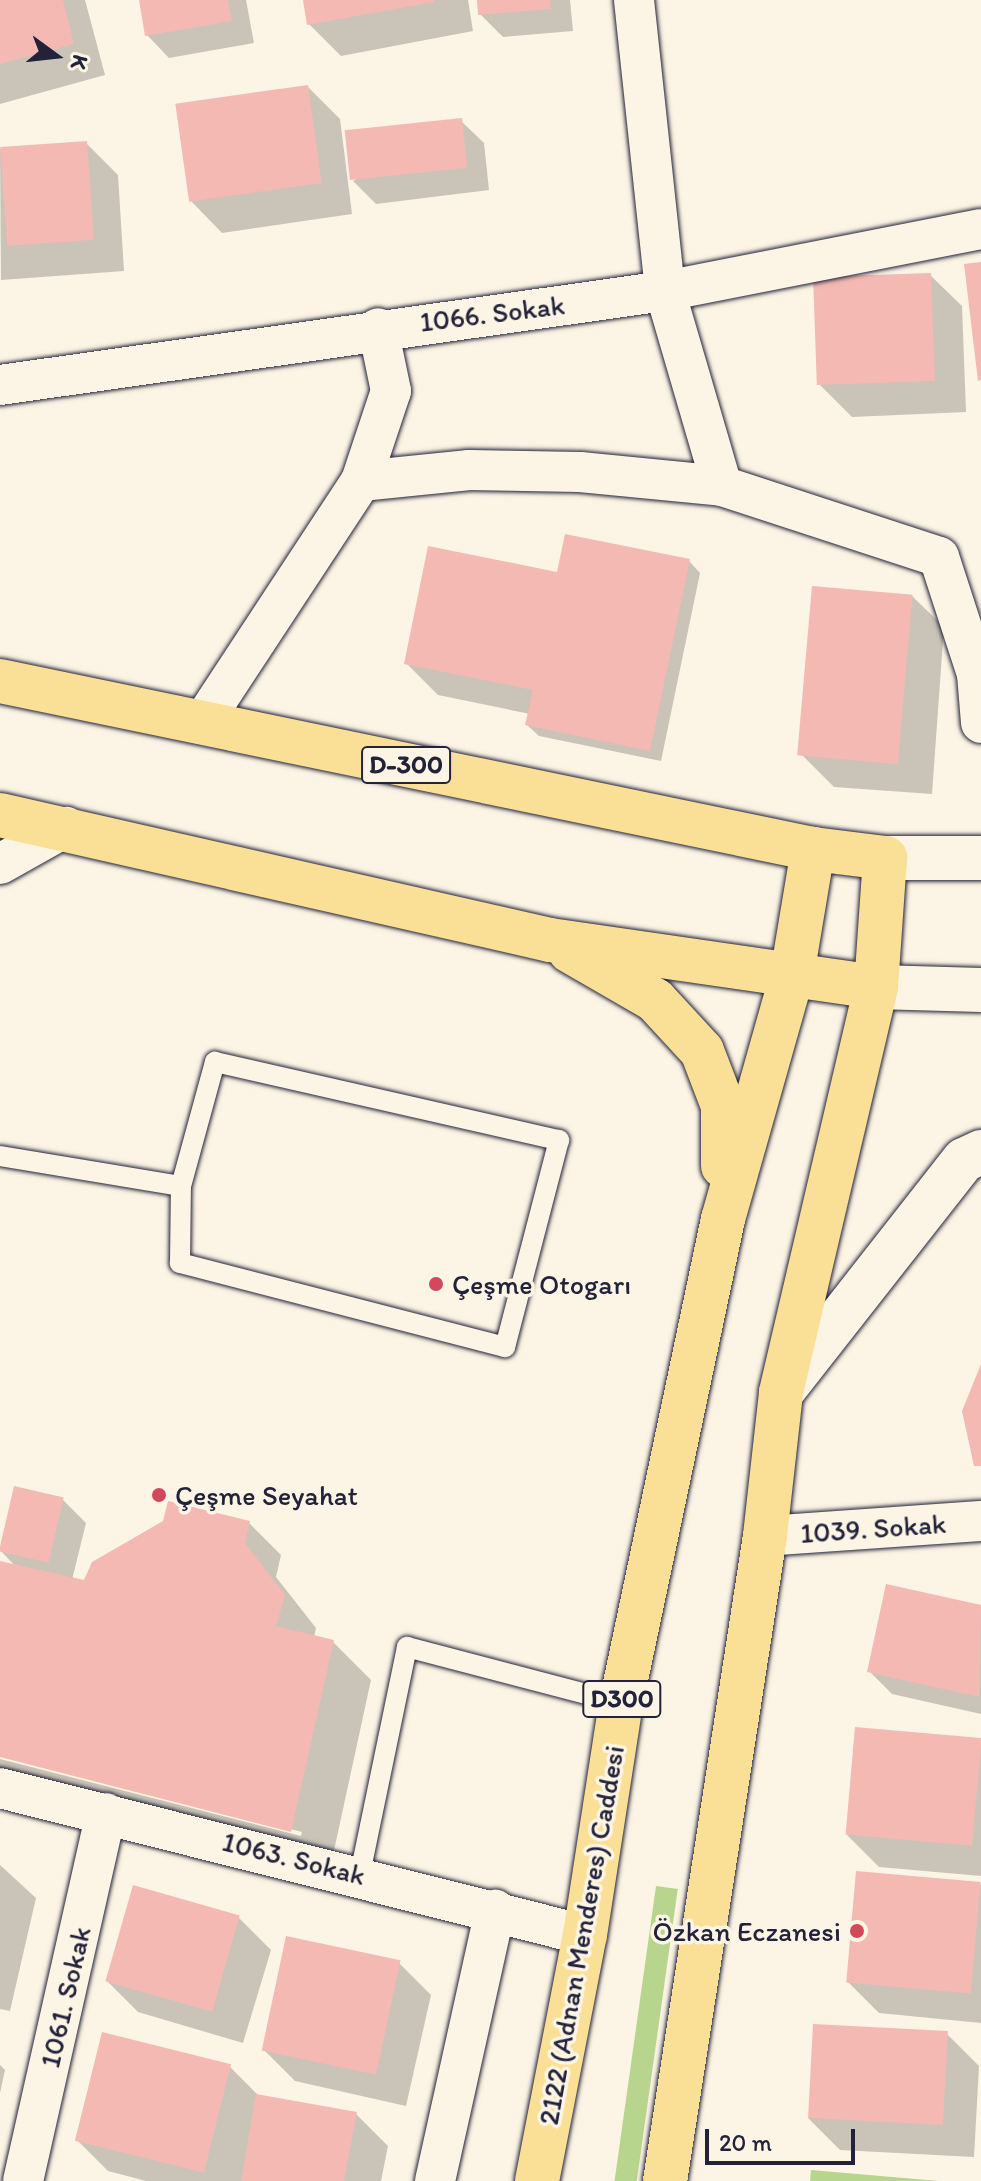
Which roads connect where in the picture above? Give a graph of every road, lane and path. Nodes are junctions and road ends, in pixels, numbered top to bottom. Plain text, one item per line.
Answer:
1 (634, 0) edge
2 (981, 229) edge
3 (665, 291) junction
4 (378, 328) junction
5 (0, 385) edge
6 (361, 481) junction
7 (722, 486) junction
8 (979, 674) edge
9 (0, 681) edge
10 (202, 723) junction
11 (981, 723) edge
12 (0, 815) edge
13 (66, 827) junction
14 (813, 849) junction
15 (885, 858) junction
16 (981, 858) edge
17 (0, 864) edge
18 (550, 940) junction
19 (792, 975) junction
20 (876, 987) junction
21 (981, 990) edge
22 (981, 1152) edge
23 (0, 1156) edge
24 (181, 1186) junction
25 (723, 1219) junction
26 (781, 1393) junction
27 (981, 1521) edge
28 (765, 1536) junction
29 (621, 1703) junction
30 (0, 1788) edge
31 (106, 1813) junction
32 (360, 1874) junction
33 (495, 1910) junction
34 (585, 1935) junction
35 (23, 2181) edge
36 (435, 2181) edge
37 (537, 2181) edge
38 (665, 2181) edge

1 - 3 street
2 - 3 street, 1066. Sokak
3 - 4 street, 1066. Sokak
3 - 7 street
4 - 5 street, 1066. Sokak
4 - 6 street
6 - 7 street
6 - 10 street
7 - 8 street
8 - 11 street
9 - 10 highway, D-300
10 - 14 highway, D-300
12 - 13 highway
13 - 17 street
13 - 18 highway
14 - 15 highway, D-300
14 - 19 highway
15 - 16 main road
15 - 20 highway
18 - 19 highway
18 - 25 highway
19 - 20 highway
19 - 25 highway
20 - 21 main road
20 - 26 highway
22 - 26 main road
23 - 24 lane
24 - 24 lane
25 - 29 highway, 2122 (Adnan Menderes) Caddesi / D300
26 - 28 highway
27 - 28 street, 1039. Sokak
28 - 38 highway
29 - 32 lane
29 - 34 highway, 2122 (Adnan Menderes) Caddesi / D300
30 - 31 street, 1063. Sokak
31 - 32 street, 1063. Sokak
31 - 35 street, 1061. Sokak
32 - 33 street, 1063. Sokak
33 - 34 street, 1063. Sokak
33 - 36 street
34 - 37 highway, 2122 (Adnan Menderes) Caddesi / D300

